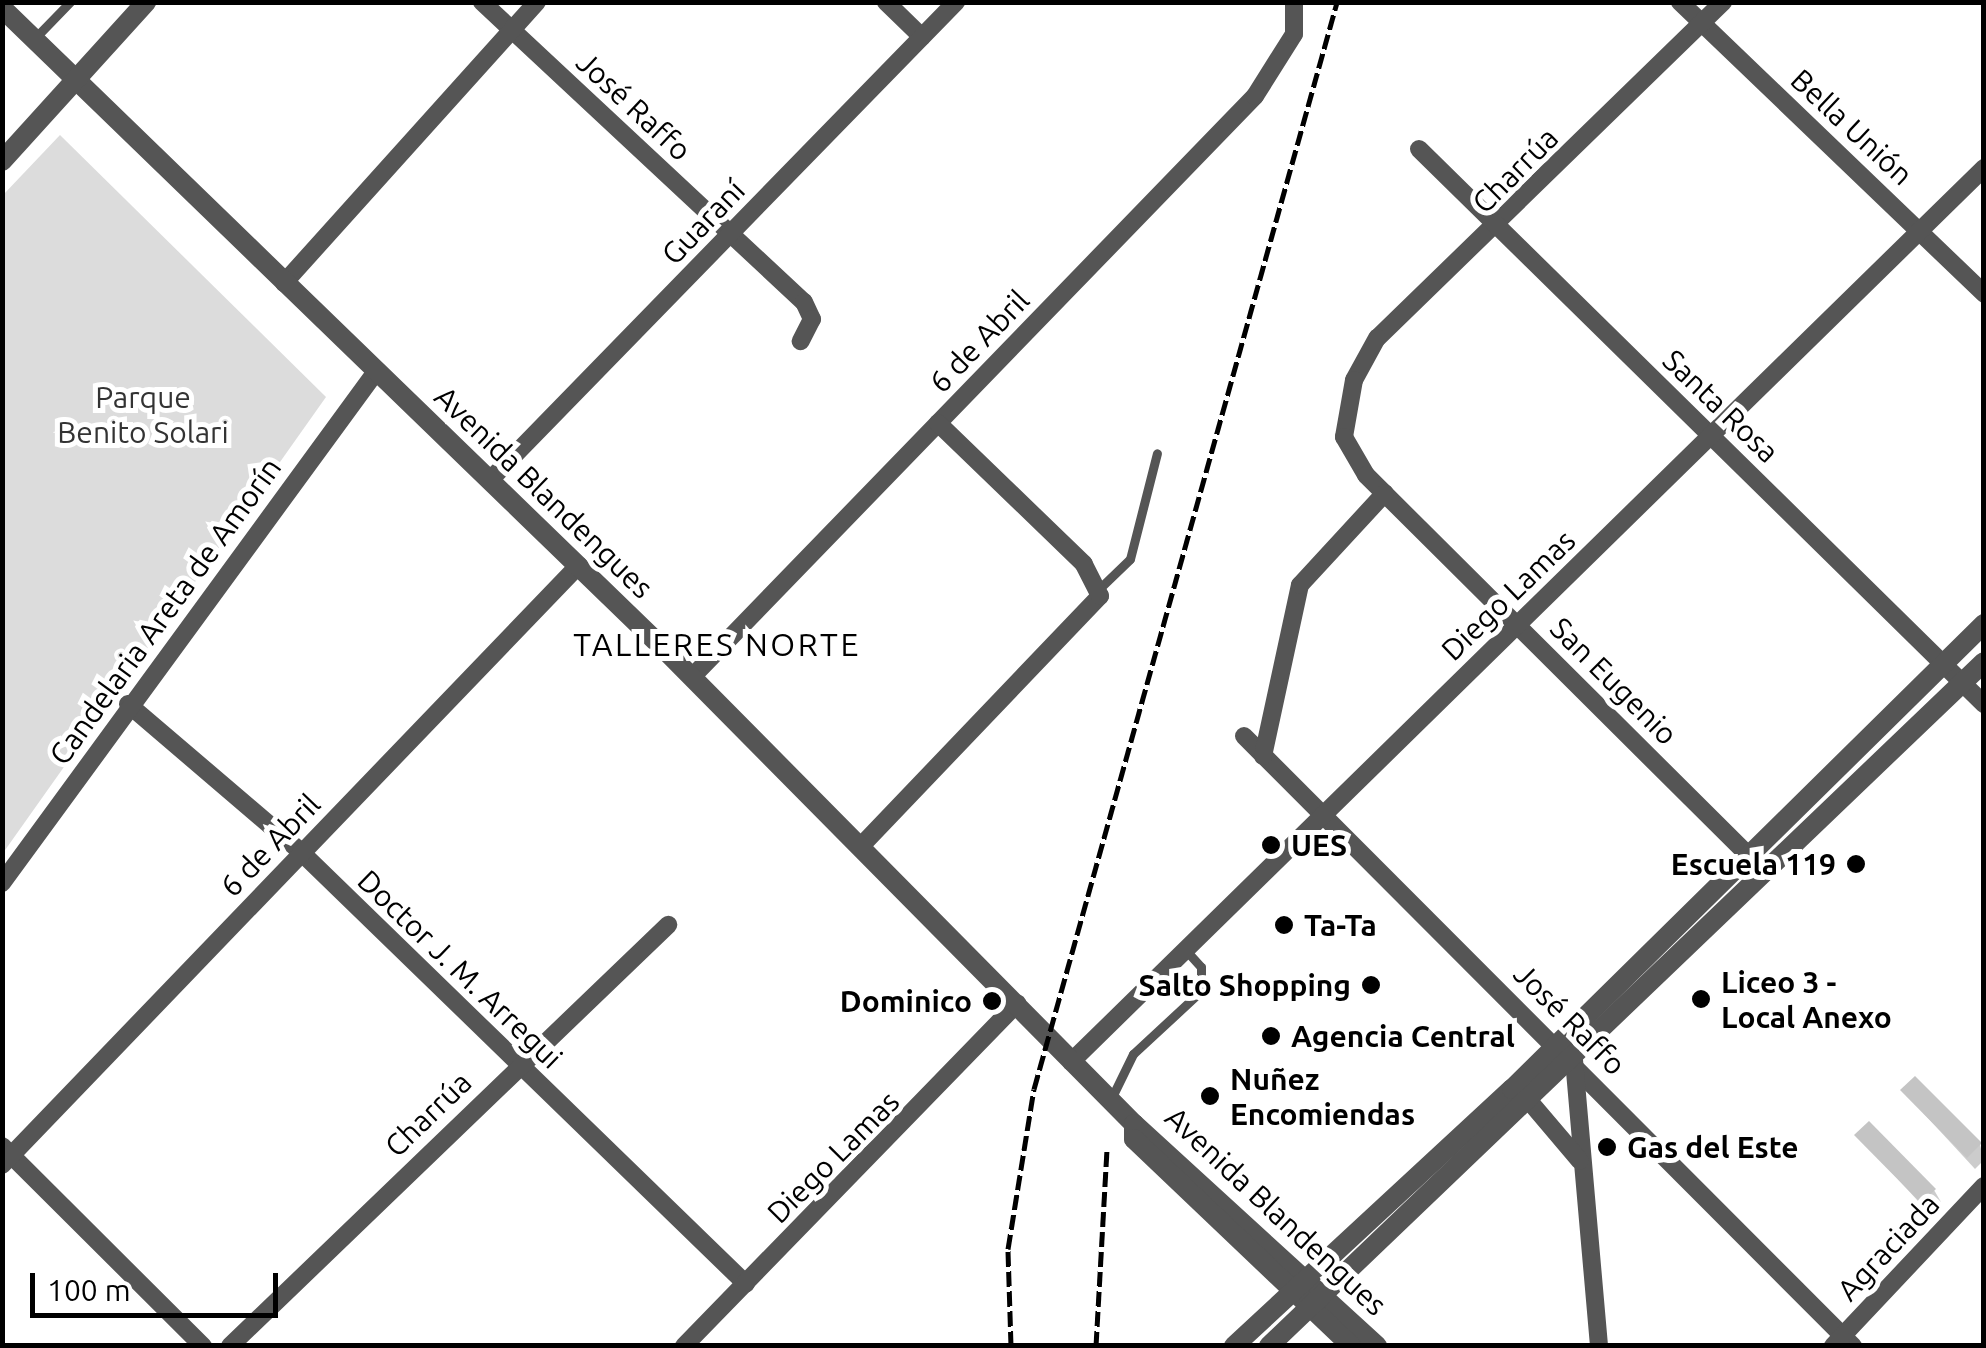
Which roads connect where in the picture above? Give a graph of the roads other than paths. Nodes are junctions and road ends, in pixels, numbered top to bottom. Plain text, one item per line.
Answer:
1 (70, 2) edge
2 (146, 2) edge
3 (482, 2) edge
4 (537, 2) edge
5 (886, 2) edge
6 (956, 2) edge
7 (1294, 2) edge
8 (1680, 2) edge
9 (1722, 2) edge
10 (8, 10) edge
11 (1701, 23) junction
12 (512, 30) junction
13 (922, 37) junction
14 (34, 40) junction
15 (76, 81) junction
16 (1419, 149) dead end
17 (2, 161) edge
18 (1984, 168) edge
19 (1497, 226) junction
20 (1920, 230) junction
21 (730, 233) junction
22 (284, 283) junction
23 (1984, 294) edge
24 (801, 341) dead end
25 (375, 373) junction
26 (1354, 380) joint
27 (938, 422) junction
28 (1712, 434) junction
29 (1157, 454) dead end
30 (490, 480) junction
31 (1385, 493) junction
32 (579, 566) junction
33 (1101, 587) junction
34 (1518, 623) junction
35 (1984, 624) edge
36 (1984, 662) edge
37 (1944, 663) junction
38 (692, 677) junction
39 (1962, 683) junction
40 (128, 704) junction
41 (1984, 704) edge
42 (1244, 736) dead end
43 (1263, 756) junction
44 (1320, 816) junction
45 (861, 846) junction
46 (300, 852) junction
47 (1748, 855) junction
48 (1766, 873) junction
49 (2, 883) edge
50 (668, 924) dead end
51 (1185, 949) junction
52 (1017, 1002) junction
53 (1557, 1044) junction
54 (1574, 1060) junction
55 (1071, 1062) junction
56 (519, 1064) junction
57 (1512, 1089) junction
58 (1110, 1100) junction
59 (1531, 1101) junction
60 (6, 1155) edge
61 (1580, 1161) junction
62 (1984, 1186) edge
63 (746, 1284) junction
64 (1311, 1296) junction
65 (1843, 1342) edge
66 (202, 1346) edge
67 (230, 1346) edge
68 (684, 1346) edge
69 (1234, 1346) edge
70 (1269, 1346) edge
71 (1351, 1346) edge
72 (1377, 1346) edge
73 (1599, 1346) edge

1 - 14 lane
2 - 15 street
3 - 12 street, José Raffo
4 - 12 street
5 - 13 street
6 - 13 street, Guaraní
7 - 27 street, 6 de Abril
8 - 11 street, Bella Unión
9 - 11 street, Charrúa
10 - 14 street, Avenida Blandengues
11 - 19 street, Charrúa
11 - 20 street, Bella Unión
12 - 21 street, José Raffo
12 - 22 street
13 - 21 street, Guaraní
14 - 15 street, Avenida Blandengues
15 - 17 street
15 - 22 street, Avenida Blandengues
16 - 19 street, Santa Rosa
18 - 20 street, Diego Lamas
19 - 26 street, Charrúa
19 - 28 street, Santa Rosa
20 - 23 street, Bella Unión
20 - 28 street, Diego Lamas
21 - 24 street, José Raffo
21 - 30 street, Guaraní
22 - 25 street, Avenida Blandengues
25 - 30 street, Avenida Blandengues
25 - 40 street, Candelaria Areta de Amorín
26 - 31 street, San Eugenio
27 - 33 street
27 - 38 street, 6 de Abril
28 - 34 street, Diego Lamas
28 - 37 street, Santa Rosa
29 - 33 lane
30 - 32 street, Avenida Blandengues
31 - 34 street, San Eugenio
31 - 43 street
32 - 38 street, Avenida Blandengues
32 - 46 street, 6 de Abril
33 - 45 street
34 - 44 street, Diego Lamas
34 - 47 street, San Eugenio
35 - 37 street
36 - 39 street
37 - 39 street, Santa Rosa
37 - 47 street
38 - 45 street, Avenida Blandengues
39 - 41 street, Santa Rosa
39 - 48 street
40 - 46 street, Doctor J. M. Arregui
40 - 49 street, Candelaria Areta de Amorín
42 - 43 street, José Raffo
43 - 44 street, José Raffo
44 - 51 street, Diego Lamas
44 - 53 street, José Raffo
45 - 52 street, Avenida Blandengues
46 - 56 street, Doctor J. M. Arregui
46 - 60 street, 6 de Abril
47 - 48 street, San Eugenio
47 - 53 street
48 - 54 street
50 - 56 street, Charrúa
51 - 55 street, Diego Lamas
51 - 58 lane
52 - 55 street, Avenida Blandengues
52 - 63 street, Diego Lamas
53 - 54 street, José Raffo
53 - 57 street
54 - 59 street
54 - 61 street
54 - 65 street, José Raffo
55 - 58 street, Avenida Blandengues
56 - 63 street, Doctor J. M. Arregui
56 - 67 street, Charrúa
57 - 59 street
57 - 64 street
58 - 64 street, Avenida Blandengues
59 - 61 street
59 - 64 street
60 - 66 street
61 - 73 street
62 - 65 street, Agraciada
63 - 68 street, Diego Lamas
64 - 69 street
64 - 70 street
64 - 71 street, Avenida Blandengues
64 - 72 street, Avenida Blandengues

